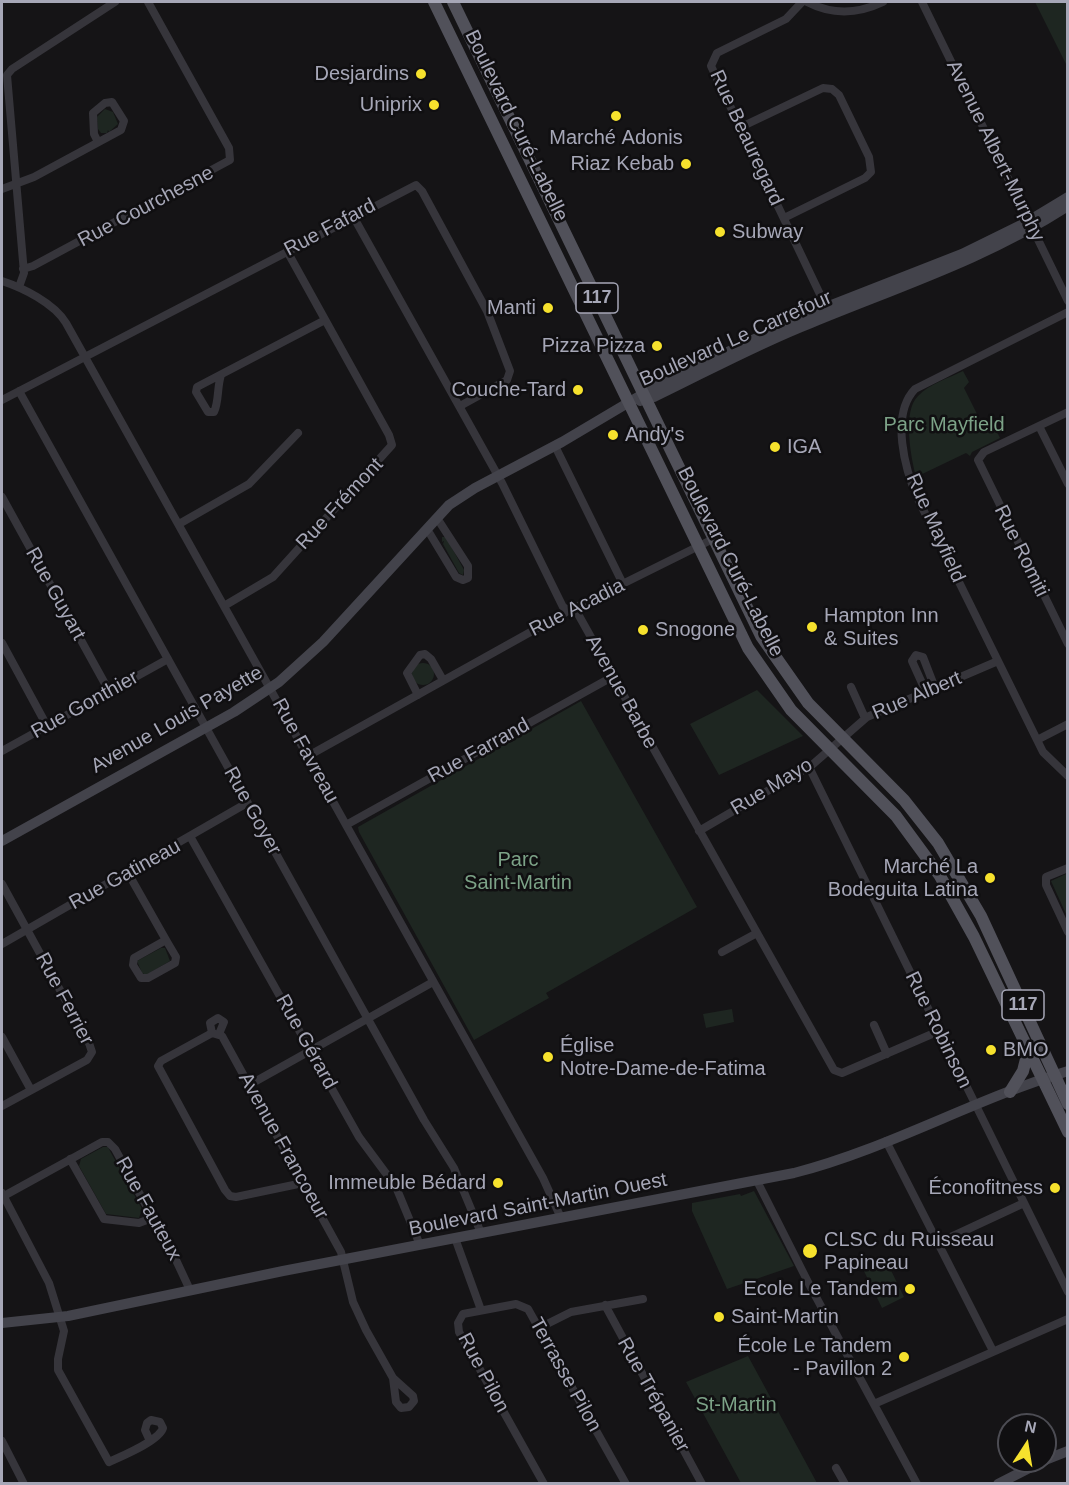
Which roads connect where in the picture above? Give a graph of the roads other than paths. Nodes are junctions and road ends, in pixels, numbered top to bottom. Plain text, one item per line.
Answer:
1 (115, 2) edge
2 (148, 2) edge
3 (157, 2) edge
4 (434, 2) edge
5 (453, 2) edge
6 (802, 2) edge
7 (807, 2) edge
8 (883, 2) edge
9 (922, 2) edge
10 (154, 13) junction
11 (4, 77) edge
12 (739, 128) junction
13 (98, 142) junction
14 (16, 185) junction
15 (2, 189) edge
16 (529, 197) junction
17 (1068, 197) edge
18 (550, 202) junction
19 (1068, 206) edge
20 (353, 216) junction
21 (783, 218) junction
22 (1030, 225) junction
23 (287, 251) junction
24 (23, 269) junction
25 (2, 281) edge
26 (19, 287) junction
27 (1068, 301) edge
28 (829, 311) junction
29 (1068, 312) edge
30 (325, 320) junction
31 (84, 356) junction
32 (221, 375) junction
33 (19, 391) junction
34 (645, 397) junction
35 (2, 400) edge
36 (630, 404) junction
37 (460, 406) junction
38 (1068, 412) edge
39 (1039, 426) junction
40 (298, 433) dead end
41 (555, 446) junction
42 (497, 475) junction
43 (1068, 484) edge
44 (2, 497) edge
45 (437, 518) junction
46 (178, 524) junction
47 (427, 529) junction
48 (713, 539) junction
49 (698, 546) junction
50 (623, 584) junction
51 (224, 606) junction
52 (570, 610) junction
53 (2, 643) edge
54 (1068, 644) edge
55 (168, 659) junction
56 (998, 662) junction
57 (612, 677) junction
58 (443, 680) junction
59 (851, 687) dead end
60 (270, 688) junction
61 (935, 688) junction
62 (109, 691) junction
63 (926, 692) junction
64 (418, 694) junction
65 (865, 718) junction
66 (1068, 724) edge
67 (47, 726) junction
68 (206, 728) junction
69 (842, 739) junction
70 (1037, 740) junction
71 (829, 750) junction
72 (2, 751) edge
73 (308, 756) junction
74 (809, 767) junction
75 (1068, 776) edge
76 (247, 803) junction
77 (346, 825) junction
78 (699, 831) junction
79 (190, 838) junction
80 (2, 841) edge
81 (1068, 868) edge
82 (128, 873) junction
83 (2, 884) edge
84 (27, 930) junction
85 (1068, 932) edge
86 (757, 933) junction
87 (166, 940) junction
88 (2, 944) edge
89 (722, 952) dead end
90 (433, 982) junction
91 (367, 1018) junction
92 (874, 1024) dead end
93 (939, 1031) junction
94 (2, 1037) edge
95 (1028, 1050) junction
96 (311, 1051) junction
97 (887, 1054) junction
98 (1061, 1073) edge
99 (1042, 1079) junction
100 (249, 1085) junction
101 (31, 1090) junction
102 (1010, 1092) junction
103 (975, 1104) junction
104 (1068, 1104) edge
105 (2, 1106) edge
106 (1068, 1132) edge
107 (886, 1141) junction
108 (70, 1159) junction
109 (757, 1181) junction
110 (303, 1183) junction
111 (2, 1195) edge
112 (1024, 1203) junction
113 (152, 1218) junction
114 (561, 1218) junction
115 (481, 1233) junction
116 (455, 1238) junction
117 (938, 1243) junction
118 (420, 1245) junction
119 (343, 1260) junction
120 (190, 1290) junction
121 (1068, 1292) edge
122 (643, 1299) dead end
123 (605, 1305) junction
124 (482, 1310) junction
125 (59, 1317) junction
126 (1068, 1319) edge
127 (2, 1323) edge
128 (539, 1328) junction
129 (993, 1351) junction
130 (393, 1378) dead end
131 (874, 1404) junction
132 (2, 1441) edge
133 (150, 1441) dead end
134 (836, 1468) dead end
135 (1020, 1473) edge
136 (24, 1484) edge
137 (544, 1484) edge
138 (626, 1484) edge
139 (702, 1484) edge
140 (845, 1484) edge
141 (917, 1484) edge
142 (998, 1484) edge

1 - 11 street
2 - 10 street, Rue Courchesne
3 - 10 street
4 - 16 main road, Boulevard Curé-Labelle / 117
5 - 18 main road, Boulevard Curé-Labelle / 117
6 - 12 street, Rue Beauregard
7 - 8 street
9 - 22 street, Avenue Albert-Murphy
10 - 24 street, Rue Courchesne
11 - 14 street
12 - 21 street, Rue Beauregard
12 - 21 street
13 - 13 street
13 - 14 street
14 - 15 street
14 - 24 street
16 - 18 main road
16 - 36 main road, Boulevard Curé-Labelle / 117
17 - 22 street, Boulevard Le Carrefour
18 - 34 main road, Boulevard Curé-Labelle / 117
19 - 22 street, Boulevard Le Carrefour
20 - 23 street, Rue Fafard
20 - 37 street, Avenue Barbe
20 - 37 street, Rue Fafard
21 - 28 street, Rue Beauregard
22 - 27 street, Avenue Albert-Murphy
22 - 28 street, Boulevard Le Carrefour
23 - 30 street, Rue Frémont
23 - 31 street, Rue Fafard
24 - 26 street
25 - 26 street, Rue Favreau
26 - 31 street, Rue Favreau
28 - 34 street, Boulevard Le Carrefour
29 - 56 street, Rue Mayfield
30 - 32 street
30 - 51 street, Rue Frémont
31 - 33 street, Rue Fafard
31 - 46 street, Rue Favreau
32 - 32 street
33 - 35 street, Rue Fafard
33 - 55 street, Rue Goyer
34 - 36 street, Boulevard Le Carrefour
34 - 48 main road, Boulevard Curé-Labelle / 117
36 - 41 street, Avenue Louis Payette
36 - 49 main road, Boulevard Curé-Labelle / 117
37 - 42 street, Avenue Barbe
38 - 39 street
39 - 43 street
39 - 54 street, Rue Romiti
40 - 46 street
41 - 42 street, Avenue Louis Payette
41 - 50 street
42 - 45 street, Avenue Louis Payette
42 - 52 street, Avenue Barbe
44 - 62 street, Rue Guyart
45 - 47 street, Avenue Louis Payette
45 - 47 street
46 - 51 street, Rue Favreau
47 - 60 street, Avenue Louis Payette
48 - 49 street, Rue Acadia
48 - 69 main road, Boulevard Curé-Labelle / 117
49 - 50 street, Rue Acadia
49 - 71 main road, Boulevard Curé-Labelle / 117
50 - 52 street, Rue Acadia
51 - 60 street, Rue Favreau
52 - 57 street, Avenue Barbe
52 - 58 street, Rue Acadia
53 - 67 street
55 - 62 street, Rue Gonthier
55 - 68 street, Rue Goyer
56 - 61 street, Rue Albert
56 - 70 street, Rue Mayfield
57 - 77 street, Rue Farrand
57 - 78 street, Avenue Barbe
58 - 64 street, Rue Acadia
58 - 64 street
59 - 65 street
60 - 68 street, Avenue Louis Payette
60 - 73 street, Rue Favreau
61 - 63 street, Rue Albert
61 - 63 street
62 - 67 street, Rue Gonthier
63 - 65 street, Rue Albert
64 - 73 street, Rue Acadia
65 - 69 street, Rue Albert
66 - 70 street
67 - 72 street, Rue Gonthier
68 - 76 street, Rue Goyer
68 - 80 street, Avenue Louis Payette
69 - 71 street, Rue Mayo
69 - 98 main road, Boulevard Curé-Labelle / 117
70 - 75 street, Rue Mayfield
71 - 74 street, Rue Mayo
71 - 95 main road, Boulevard Curé-Labelle / 117
73 - 77 street, Rue Favreau
74 - 78 street, Rue Mayo
74 - 93 street, Rue Robinson
76 - 79 street, Rue Gatineau
76 - 91 street, Rue Goyer
77 - 90 street, Rue Favreau
78 - 86 street, Avenue Barbe
79 - 82 street, Rue Gatineau
79 - 96 street, Rue Gérard
81 - 85 street
82 - 84 street, Rue Gatineau
82 - 87 street
83 - 84 street, Rue Ferrier
84 - 88 street, Rue Gatineau
84 - 101 street, Rue Ferrier
86 - 89 street
86 - 97 street, Avenue Barbe
87 - 87 street
90 - 91 street
90 - 114 street, Rue Favreau
91 - 96 street
91 - 115 street, Rue Goyer
92 - 97 street
93 - 97 street, Avenue Barbe
93 - 103 street, Rue Robinson
94 - 101 street
95 - 99 main road, Boulevard Curé-Labelle / 117
95 - 102 main road
96 - 100 street
96 - 118 street, Rue Gérard
98 - 99 street, Boulevard Saint-Martin Ouest
98 - 104 main road, Boulevard Curé-Labelle / 117
99 - 102 street, Boulevard Saint-Martin Ouest
99 - 106 main road, Boulevard Curé-Labelle / 117
100 - 110 street, Avenue Francoeur
100 - 110 street, Avenue Francoeur
101 - 105 street, Rue Ferrier
102 - 103 street, Boulevard Saint-Martin Ouest
103 - 107 street, Boulevard Saint-Martin Ouest
103 - 112 street, Rue Robinson
107 - 109 street, Boulevard Saint-Martin Ouest
107 - 117 street
108 - 111 street, Rue Fauteux
108 - 113 street
108 - 113 street, Rue Fauteux
109 - 114 street, Boulevard Saint-Martin Ouest
109 - 131 street
110 - 119 street, Avenue Francoeur
111 - 125 street
112 - 117 street
112 - 121 street, Rue Robinson
113 - 120 street, Rue Fauteux
114 - 115 street, Boulevard Saint-Martin Ouest
115 - 116 street, Boulevard Saint-Martin Ouest
116 - 118 street, Boulevard Saint-Martin Ouest
116 - 124 street, Rue Pilon
117 - 129 street
118 - 119 street, Boulevard Saint-Martin Ouest
119 - 120 street, Boulevard Saint-Martin Ouest
119 - 130 street, Avenue Francoeur
120 - 125 street, Boulevard Saint-Martin Ouest
122 - 123 street
123 - 128 street
123 - 139 street, Rue Trépanier
124 - 128 street, Terrasse Pilon
124 - 137 street, Rue Pilon
125 - 127 street, Boulevard Saint-Martin Ouest
125 - 133 street
126 - 129 street
128 - 138 street, Terrasse Pilon
129 - 131 street
131 - 141 street
132 - 136 street
134 - 140 street
135 - 142 street

